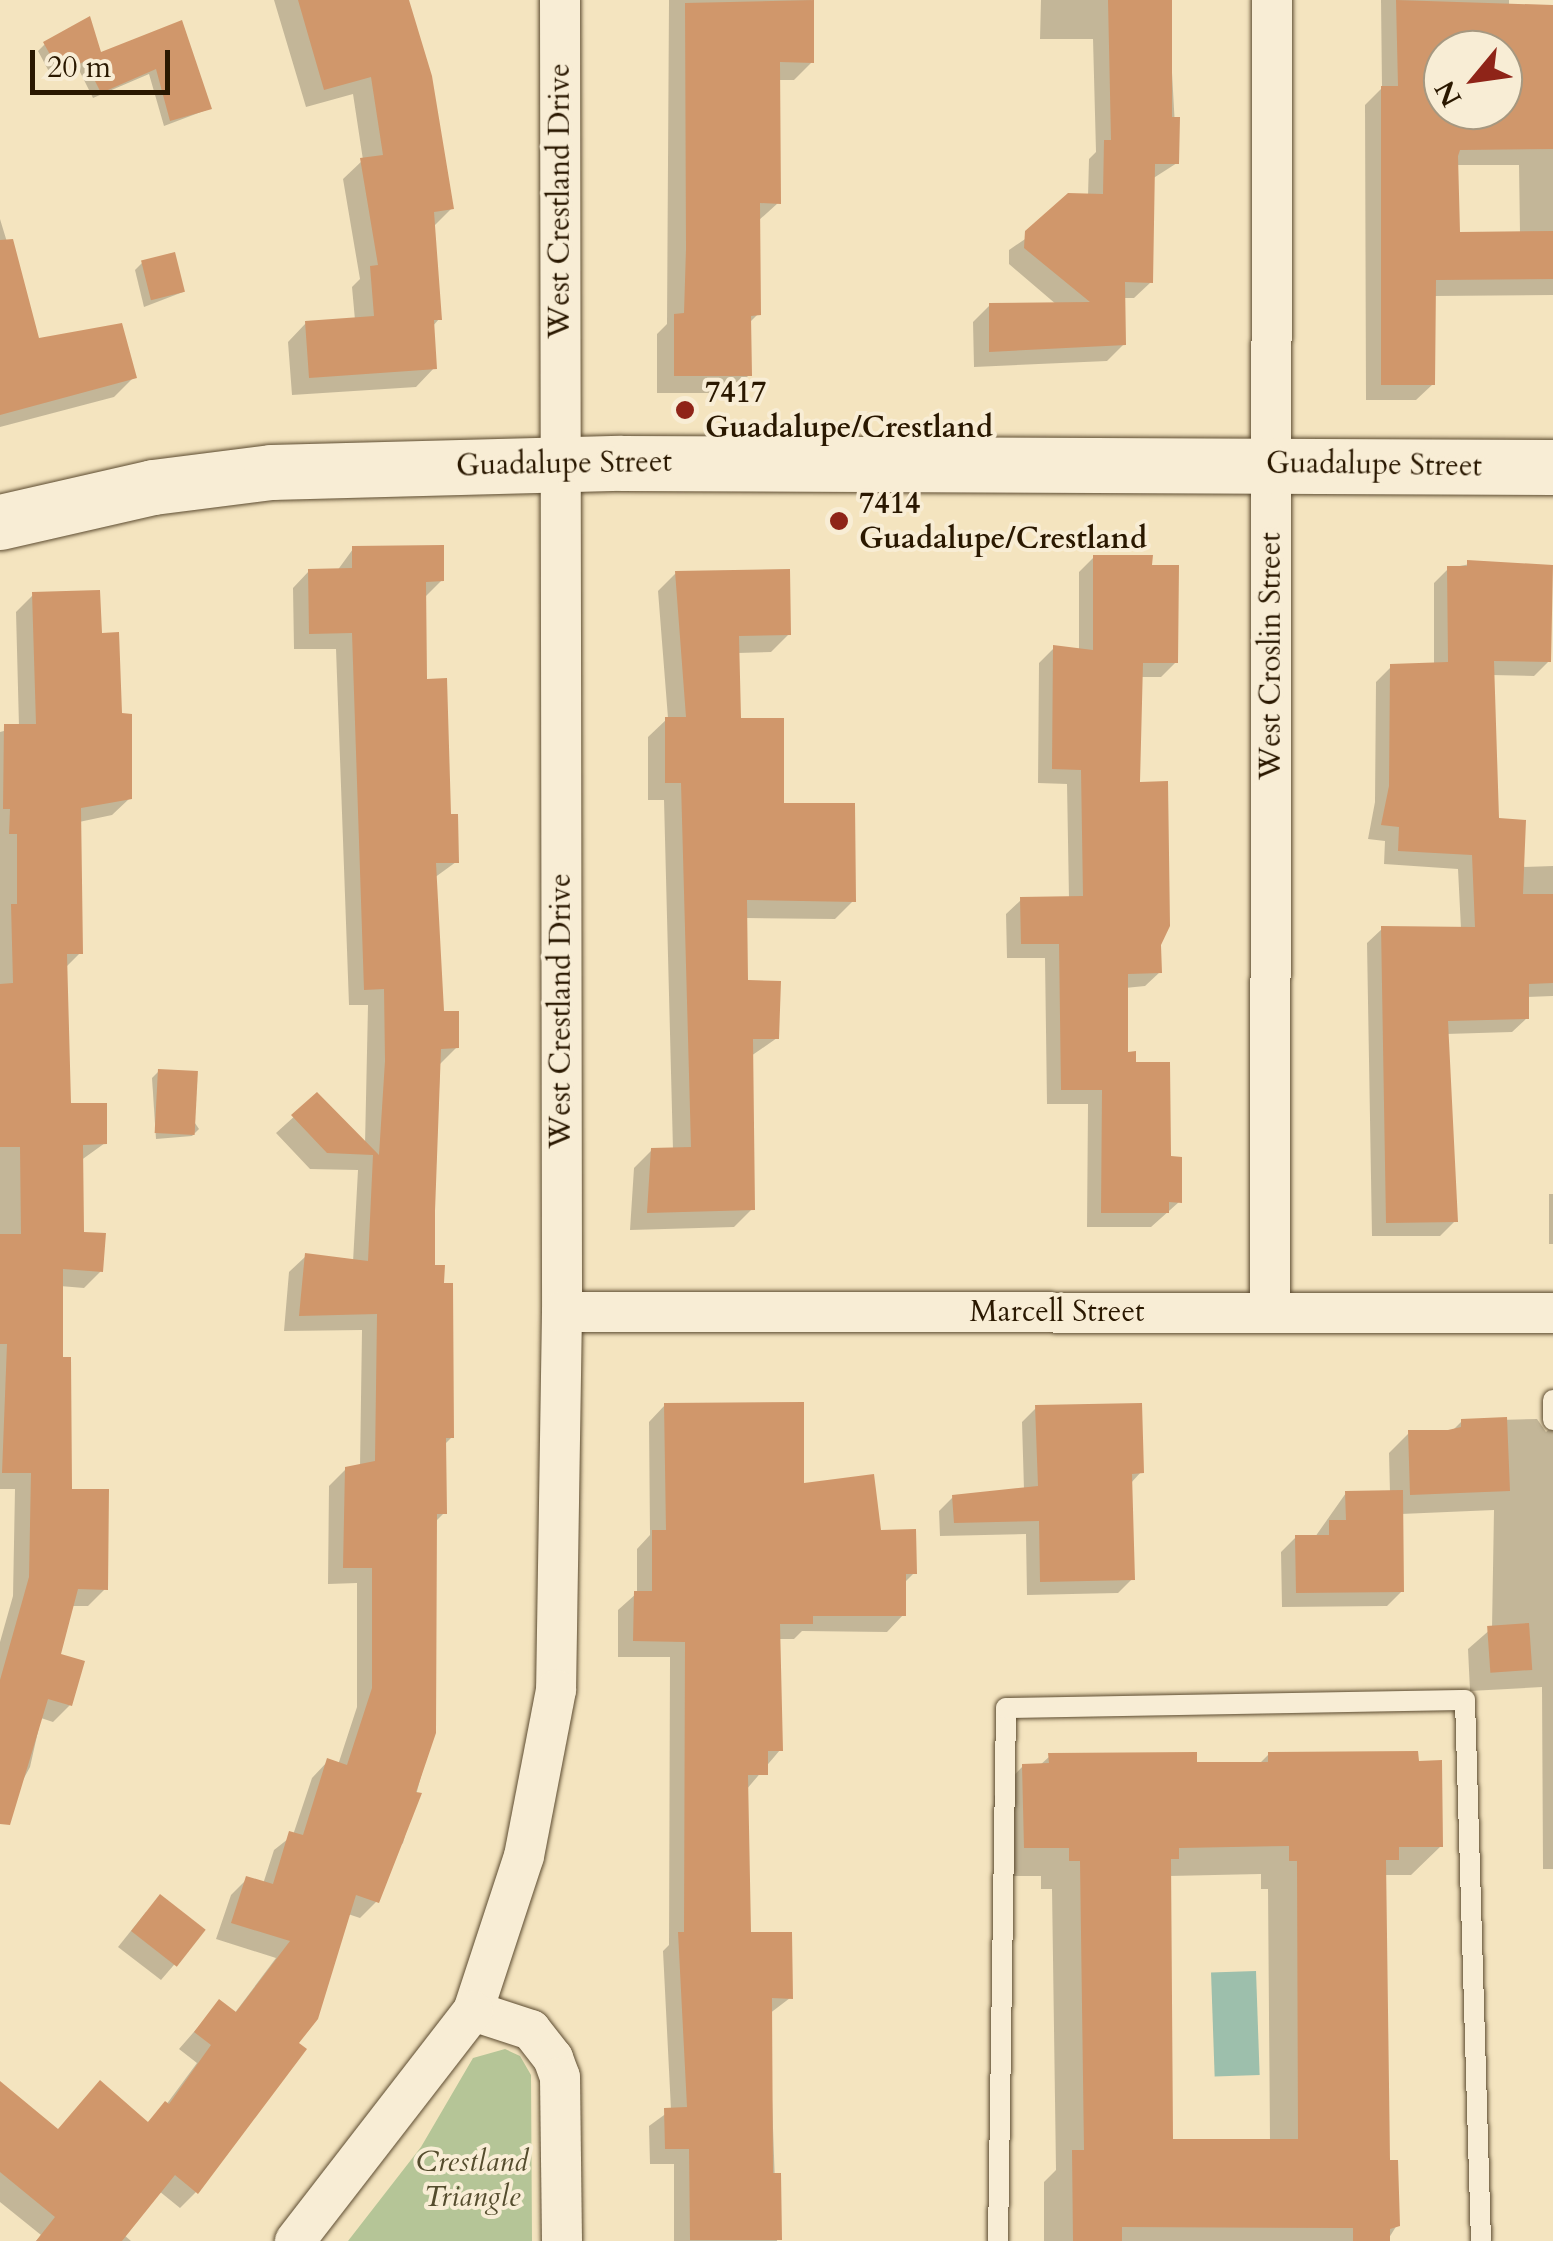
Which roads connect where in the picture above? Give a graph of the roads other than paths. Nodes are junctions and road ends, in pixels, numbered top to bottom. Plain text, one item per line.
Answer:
1 (534, 0) edge
2 (560, 0) edge
3 (1272, 0) edge
4 (561, 80) junction
5 (560, 463) junction
6 (1271, 463) junction
7 (1553, 468) edge
8 (0, 522) edge
9 (562, 1312) junction
10 (1270, 1312) junction
11 (1553, 1312) edge
12 (1553, 1400) edge
13 (1553, 1420) edge
14 (473, 2011) junction
15 (295, 2241) edge
16 (562, 2241) edge
17 (998, 2241) edge
18 (1482, 2241) edge

1 - 4 street
2 - 4 street, West Crestland Drive
3 - 6 street, West Croslin Street
4 - 5 street, West Crestland Drive
5 - 6 street, Guadalupe Street
5 - 8 street, Guadalupe Street
5 - 9 street, West Crestland Drive
6 - 7 street, Guadalupe Street
6 - 10 street, West Croslin Street
9 - 10 street, Marcell Street
9 - 14 street, West Crestland Drive
10 - 11 street, Marcell Street
12 - 13 lane
14 - 15 street, West Crestland Drive
14 - 16 street
17 - 18 lane

